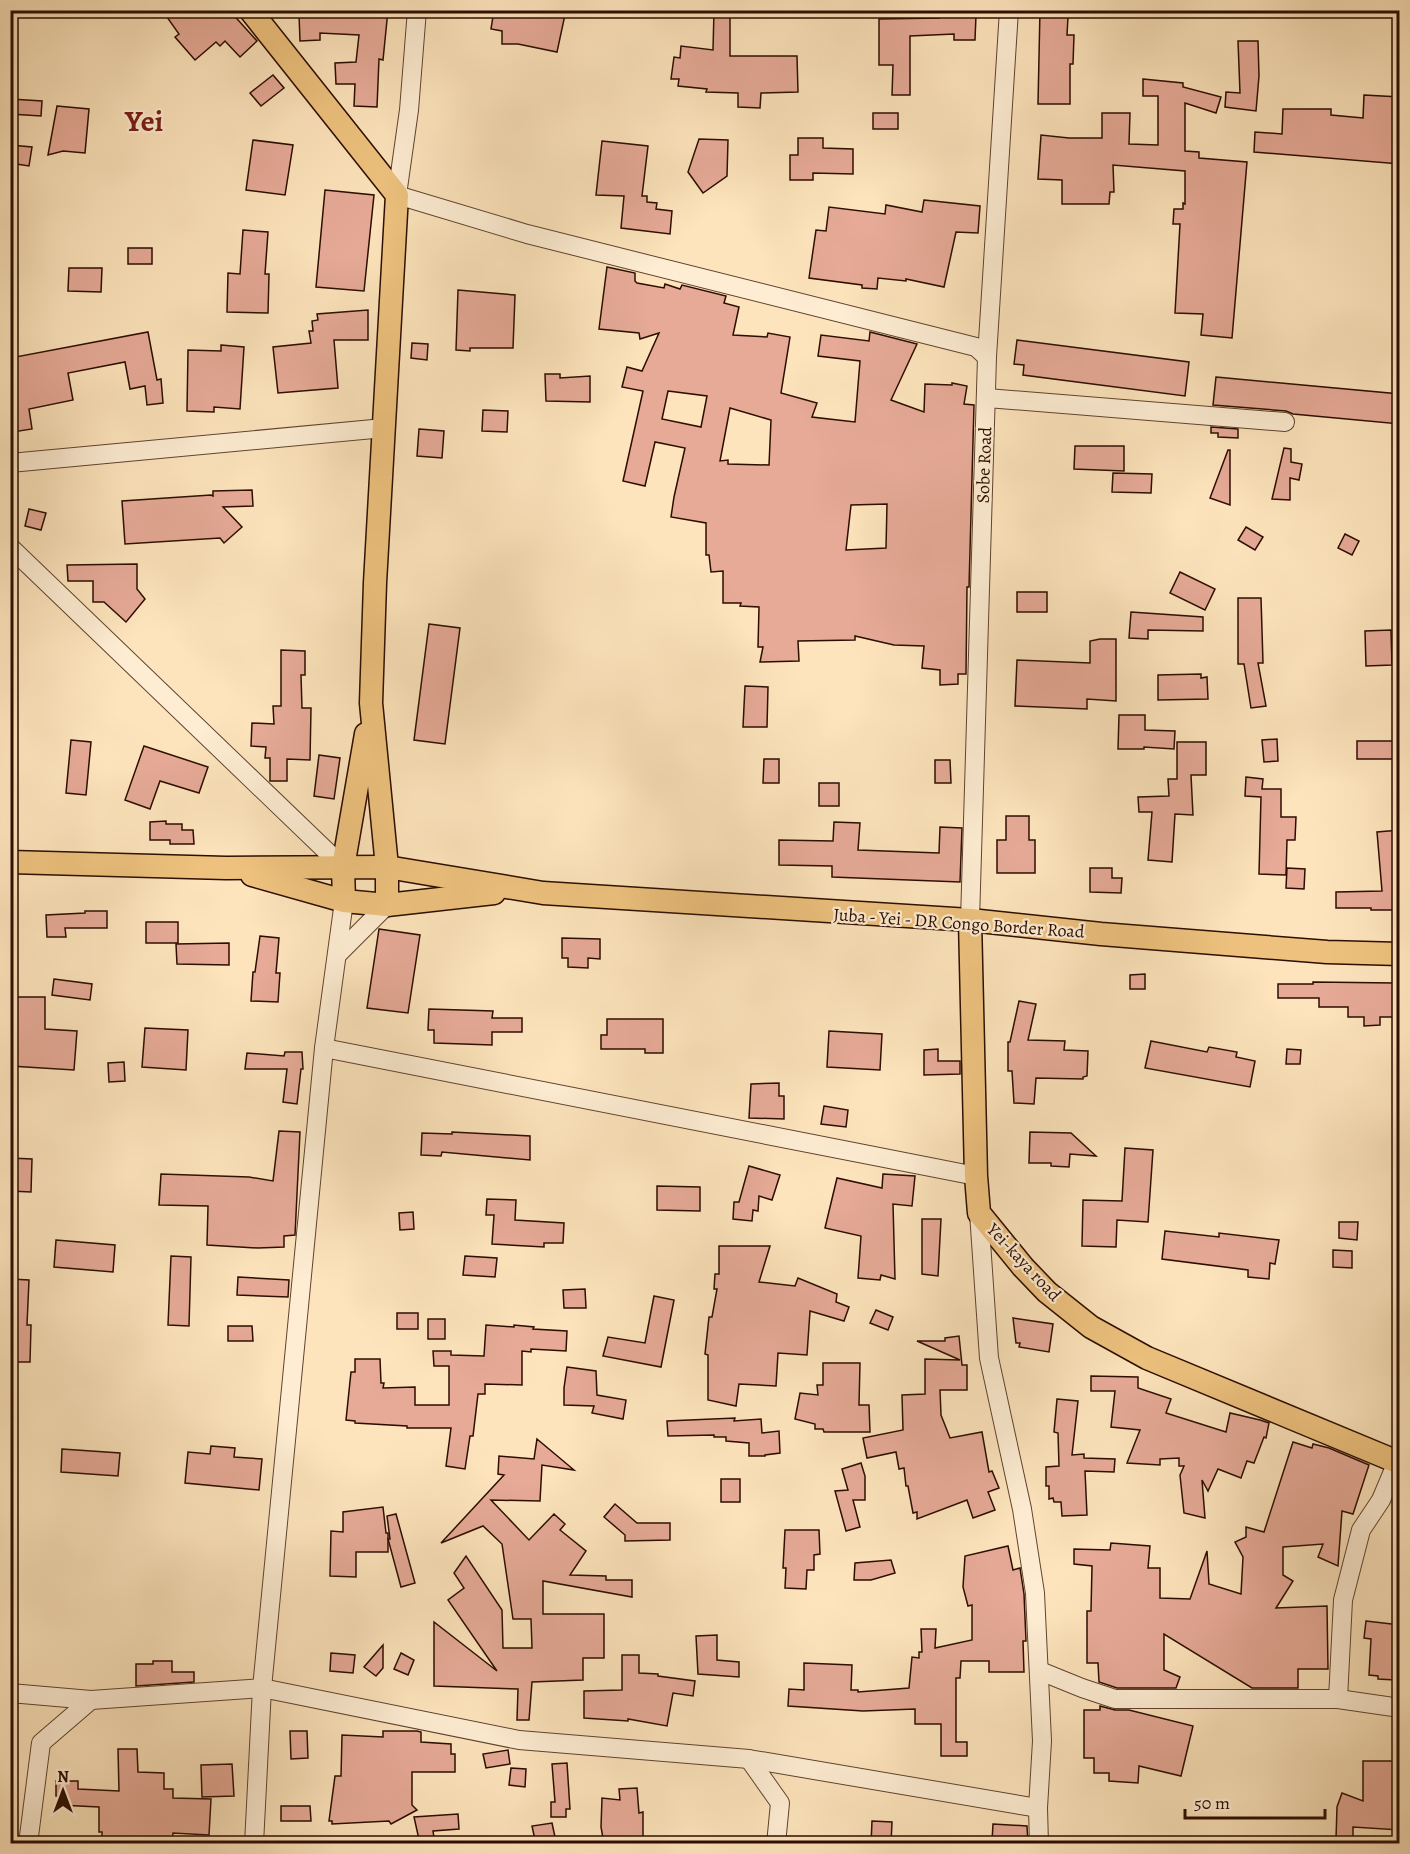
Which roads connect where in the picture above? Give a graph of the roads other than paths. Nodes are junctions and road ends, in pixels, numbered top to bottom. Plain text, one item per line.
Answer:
1 (250, 10) edge
2 (417, 10) edge
3 (1009, 10) edge
4 (397, 195) junction
5 (987, 357) junction
6 (987, 398) junction
7 (1285, 422) dead end
8 (384, 428) junction
9 (10, 463) edge
10 (10, 547) edge
11 (371, 703) junction
12 (10, 861) edge
13 (343, 867) junction
14 (387, 867) junction
15 (226, 868) junction
16 (519, 890) junction
17 (344, 902) junction
18 (387, 905) junction
19 (970, 920) junction
20 (338, 954) junction
21 (1400, 954) edge
22 (324, 1048) junction
23 (976, 1176) junction
24 (979, 1213) junction
25 (1398, 1462) edge
26 (1040, 1671) junction
27 (262, 1688) junction
28 (10, 1693) edge
29 (1338, 1699) junction
30 (91, 1700) junction
31 (1400, 1708) edge
32 (749, 1759) junction
33 (1038, 1808) junction
34 (28, 1844) edge
35 (254, 1844) edge
36 (776, 1844) edge
37 (1039, 1844) edge

1 - 4 main road
2 - 4 street
3 - 5 street, Sobe Road
4 - 5 street
4 - 8 main road
5 - 6 street, Sobe Road
6 - 7 street
6 - 19 street, Sobe Road
8 - 9 street
8 - 11 main road
10 - 13 street
11 - 13 main road
11 - 14 main road
12 - 15 main road, Juba - Yei - DR Congo Border Road
13 - 14 main road, Juba - Yei - DR Congo Border Road
13 - 15 main road, Juba - Yei - DR Congo Border Road
13 - 17 main road
14 - 16 main road, Juba - Yei - DR Congo Border Road
14 - 18 main road
15 - 17 main road, Juba - Yei - DR Congo Border Road
16 - 18 main road, Juba - Yei - DR Congo Border Road
16 - 19 main road, Juba - Yei - DR Congo Border Road
17 - 18 main road, Juba - Yei - DR Congo Border Road
17 - 20 street
18 - 20 street
19 - 21 main road, Juba - Yei - DR Congo Border Road
19 - 23 main road, Yei-kaya road
20 - 22 street
22 - 23 street
22 - 27 street
23 - 24 main road, Yei-kaya road
24 - 25 main road, Yei-kaya road
24 - 26 street
25 - 29 street
26 - 29 street
26 - 33 street
27 - 30 street
27 - 32 street
27 - 35 street
28 - 30 street
29 - 31 street
30 - 34 street
32 - 33 street
32 - 36 street
33 - 37 street

